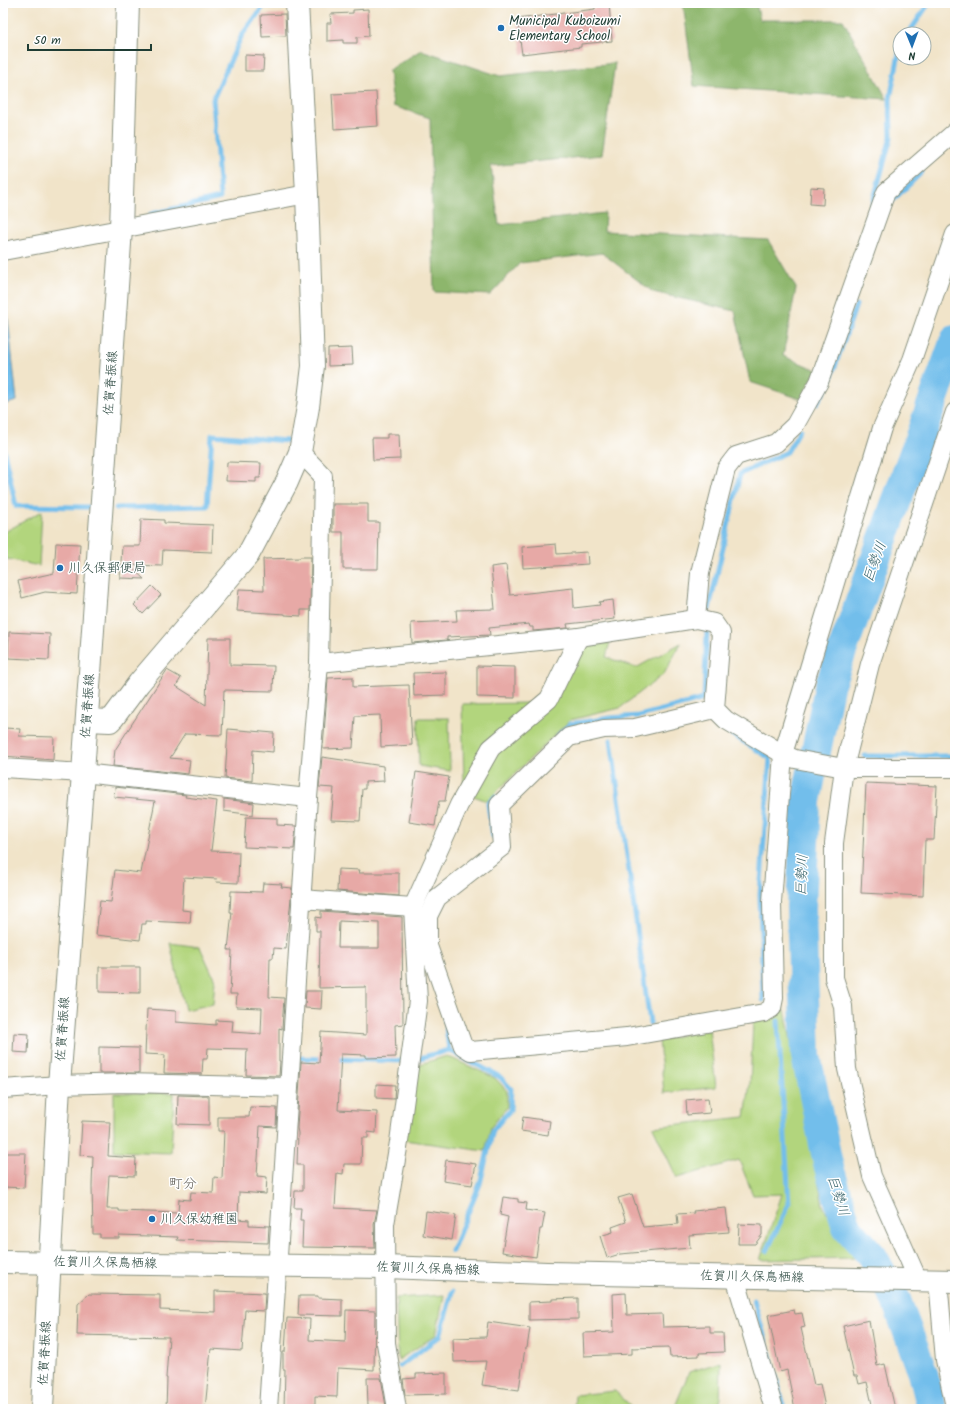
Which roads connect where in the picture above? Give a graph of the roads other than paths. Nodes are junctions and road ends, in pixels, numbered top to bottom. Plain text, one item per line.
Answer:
1 (128, 3) edge
2 (297, 3) edge
3 (955, 132) edge
4 (307, 194) junction
5 (121, 229) junction
6 (955, 234) edge
7 (3, 251) edge
8 (955, 412) edge
9 (300, 452) junction
10 (696, 619) junction
11 (579, 637) junction
12 (319, 663) junction
13 (715, 709) junction
14 (87, 720) junction
15 (789, 756) junction
16 (3, 768) edge
17 (844, 768) junction
18 (955, 768) edge
19 (84, 773) junction
20 (308, 798) junction
21 (301, 899) junction
22 (413, 907) junction
23 (59, 1085) junction
24 (289, 1087) junction
25 (3, 1089) edge
26 (3, 1262) edge
27 (49, 1262) junction
28 (278, 1266) junction
29 (385, 1268) junction
30 (735, 1277) junction
31 (937, 1280) edge
32 (955, 1407) edge
33 (42, 1409) edge
34 (268, 1409) edge
35 (397, 1409) edge
36 (774, 1409) edge

1 - 5 main road, 佐賀脊振線
2 - 4 main road
3 - 10 street
4 - 5 street
4 - 9 main road
5 - 7 street
5 - 14 main road, 佐賀脊振線
6 - 15 street
8 - 17 street
9 - 12 street
9 - 14 main road
10 - 11 street
10 - 13 street
11 - 12 street
11 - 22 street
12 - 20 street
13 - 15 street
13 - 15 street
14 - 19 main road, 佐賀脊振線
15 - 17 street
16 - 19 street
17 - 18 street
17 - 31 street
19 - 20 street
19 - 23 main road, 佐賀脊振線
20 - 21 street
21 - 22 street
21 - 24 street
22 - 29 street
23 - 24 street
23 - 25 street
23 - 27 main road, 佐賀脊振線
24 - 28 street
26 - 27 main road, 佐賀川久保鳥栖線
27 - 28 main road, 佐賀川久保鳥栖線
27 - 33 main road, 佐賀脊振線
28 - 29 main road, 佐賀川久保鳥栖線
28 - 34 street
29 - 30 main road, 佐賀川久保鳥栖線
29 - 35 street
30 - 31 main road, 佐賀川久保鳥栖線
30 - 36 street
31 - 32 street

